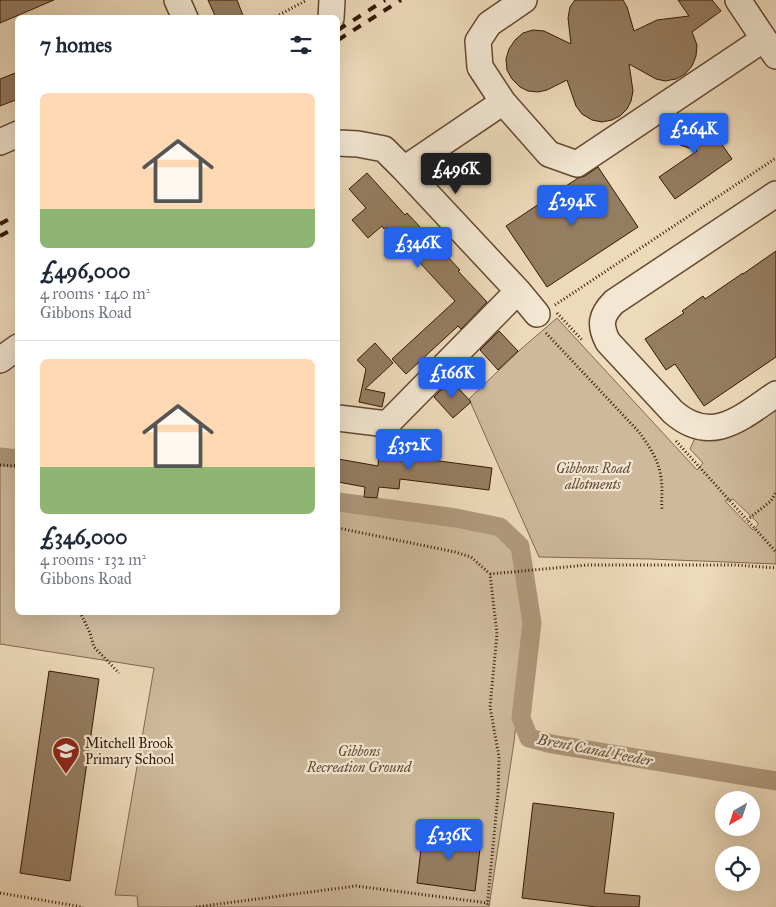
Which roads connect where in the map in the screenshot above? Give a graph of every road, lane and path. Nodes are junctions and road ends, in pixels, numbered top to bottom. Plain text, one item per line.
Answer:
1 (177, 0) edge
2 (307, 0) edge
3 (332, 0) edge
4 (524, 0) edge
5 (738, 0) edge
6 (184, 15) edge
7 (279, 15) edge
8 (331, 15) edge
9 (770, 48) edge
10 (503, 102) junction
11 (15, 135) edge
12 (0, 142) edge
13 (340, 143) edge
14 (776, 158) edge
15 (404, 169) junction
16 (776, 194) edge
17 (518, 291) junction
18 (537, 314) junction
19 (15, 349) edge
20 (0, 360) edge
21 (776, 394) edge
22 (340, 418) edge
23 (0, 465) edge
24 (15, 466) edge
25 (776, 492) edge
26 (662, 510) dead end
27 (747, 520) dead end
28 (340, 528) edge
29 (776, 568) edge
30 (490, 574) junction
31 (81, 615) edge
32 (119, 673) dead end
33 (0, 893) edge
34 (49, 901) junction
35 (488, 905) edge
36 (54, 907) edge
37 (83, 907) edge
38 (196, 907) edge

1 - 6 street
2 - 7 path
3 - 8 street
4 - 10 street
5 - 9 street
9 - 10 street
10 - 15 street
11 - 12 street
13 - 15 street
14 - 18 path
15 - 17 street
16 - 21 street
17 - 18 street
17 - 22 street
18 - 26 path
19 - 20 street
23 - 24 path
25 - 27 path
28 - 30 path
29 - 30 path
30 - 35 path
31 - 32 path
33 - 34 path
34 - 36 path
34 - 37 path
35 - 38 path

